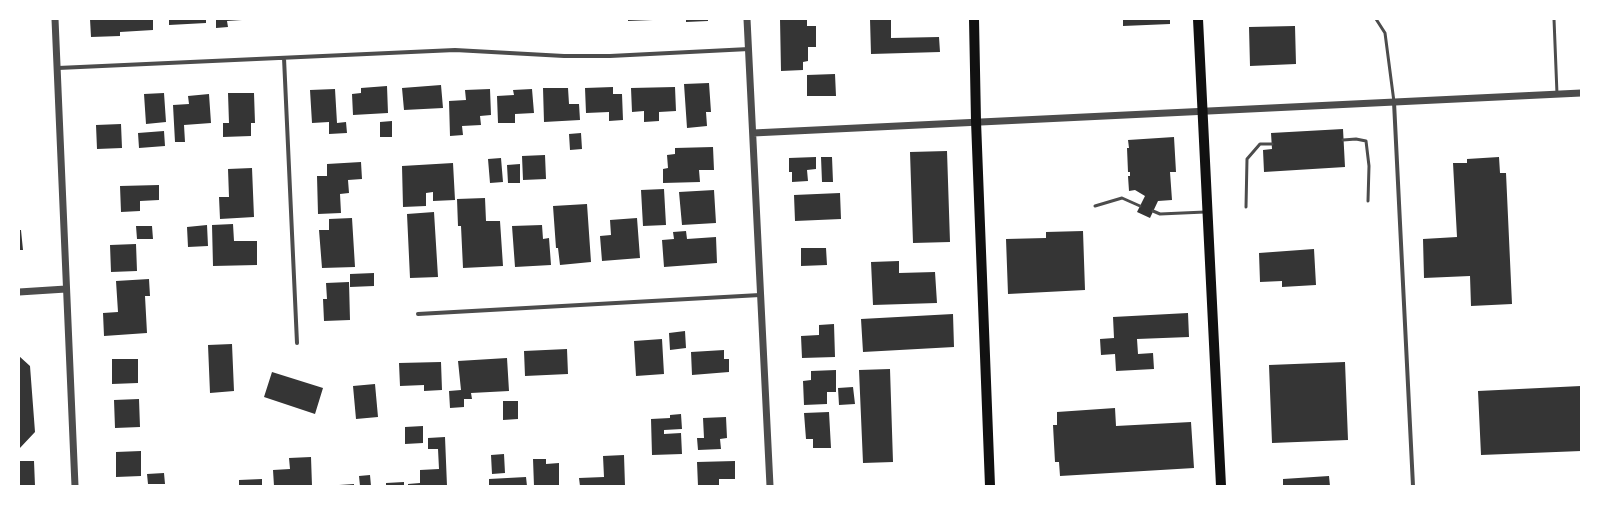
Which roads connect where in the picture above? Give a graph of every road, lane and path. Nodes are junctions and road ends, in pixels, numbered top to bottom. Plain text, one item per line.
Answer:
1 (56, 19) edge
2 (747, 19) edge
3 (974, 19) edge
4 (1198, 19) edge
5 (1376, 19) edge
6 (1554, 19) edge
7 (749, 49) junction
8 (284, 58) junction
9 (58, 68) junction
10 (1581, 93) edge
11 (1557, 94) junction
12 (1394, 102) junction
13 (1203, 112) junction
14 (976, 121) junction
15 (754, 133) junction
16 (1343, 140) dead end
17 (1272, 144) dead end
18 (1368, 201) dead end
19 (1095, 206) dead end
20 (1140, 206) dead end
21 (1246, 207) dead end
22 (1153, 211) dead end
23 (1208, 212) junction
24 (66, 289) junction
25 (19, 292) edge
26 (760, 295) junction
27 (418, 314) dead end
28 (297, 343) dead end
29 (75, 486) edge
30 (770, 486) edge
31 (990, 486) edge
32 (1221, 486) edge
33 (1413, 486) edge

1 - 9 street
2 - 7 street
3 - 14 main road
4 - 13 main road
5 - 12 lane
6 - 11 lane
7 - 8 street
7 - 15 street
8 - 9 street
8 - 28 street
9 - 24 street
10 - 11 street
11 - 12 street
12 - 13 street
12 - 33 street
13 - 14 street
13 - 23 main road
14 - 15 street
14 - 31 main road
15 - 26 street
16 - 18 lane
17 - 21 lane
19 - 20 lane
22 - 23 lane
23 - 32 main road
24 - 25 street
24 - 29 street
26 - 27 street
26 - 30 street

